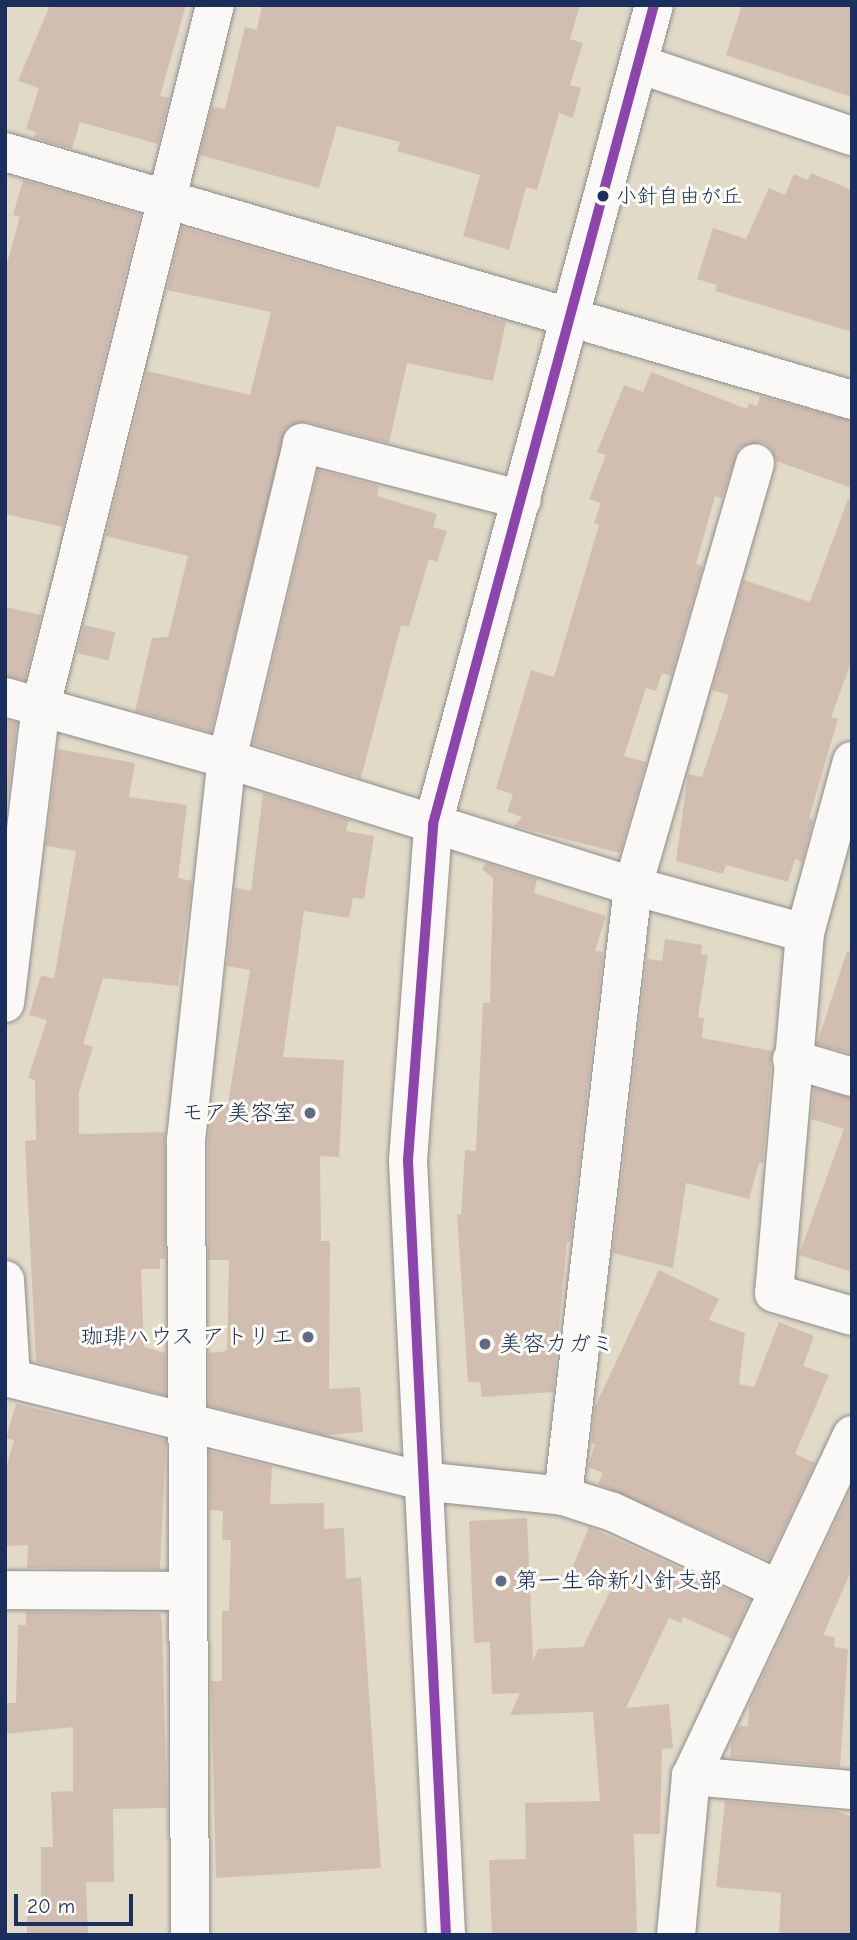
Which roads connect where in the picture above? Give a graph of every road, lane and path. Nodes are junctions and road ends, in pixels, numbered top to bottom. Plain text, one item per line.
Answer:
1 (215, 5) edge
2 (654, 5) edge
3 (639, 64) junction
4 (852, 136) edge
5 (5, 152) edge
6 (165, 195) junction
7 (571, 316) junction
8 (852, 400) edge
9 (755, 463) dead end
10 (522, 500) junction
11 (23, 702) edge
12 (227, 759) junction
13 (852, 761) edge
14 (433, 824) junction
15 (633, 886) junction
16 (805, 933) junction
17 (5, 1003) edge
18 (792, 1059) junction
19 (852, 1077) edge
20 (5, 1280) edge
21 (852, 1316) edge
22 (8, 1377) edge
23 (188, 1421) junction
24 (852, 1435) edge
25 (421, 1481) junction
26 (563, 1496) junction
27 (776, 1588) junction
28 (5, 1590) edge
29 (187, 1591) junction
30 (691, 1776) junction
31 (852, 1790) edge
32 (190, 1935) edge
33 (446, 1935) edge
34 (677, 1935) edge

1 - 6 street
2 - 3 street
3 - 4 street
3 - 7 street
5 - 6 street
6 - 7 street
6 - 11 street
7 - 8 street
7 - 10 street
9 - 15 street
10 - 12 street
10 - 14 street
11 - 12 street
11 - 17 street
12 - 14 street
12 - 23 street
13 - 16 street
14 - 15 street
14 - 25 street
15 - 16 street
15 - 26 street
16 - 18 street
18 - 19 street
18 - 21 street
20 - 22 street
22 - 23 street
23 - 25 street
23 - 29 street
24 - 27 street
25 - 26 street
25 - 33 street
26 - 27 street
27 - 30 street
28 - 29 street
29 - 32 street
30 - 31 street
30 - 34 street

